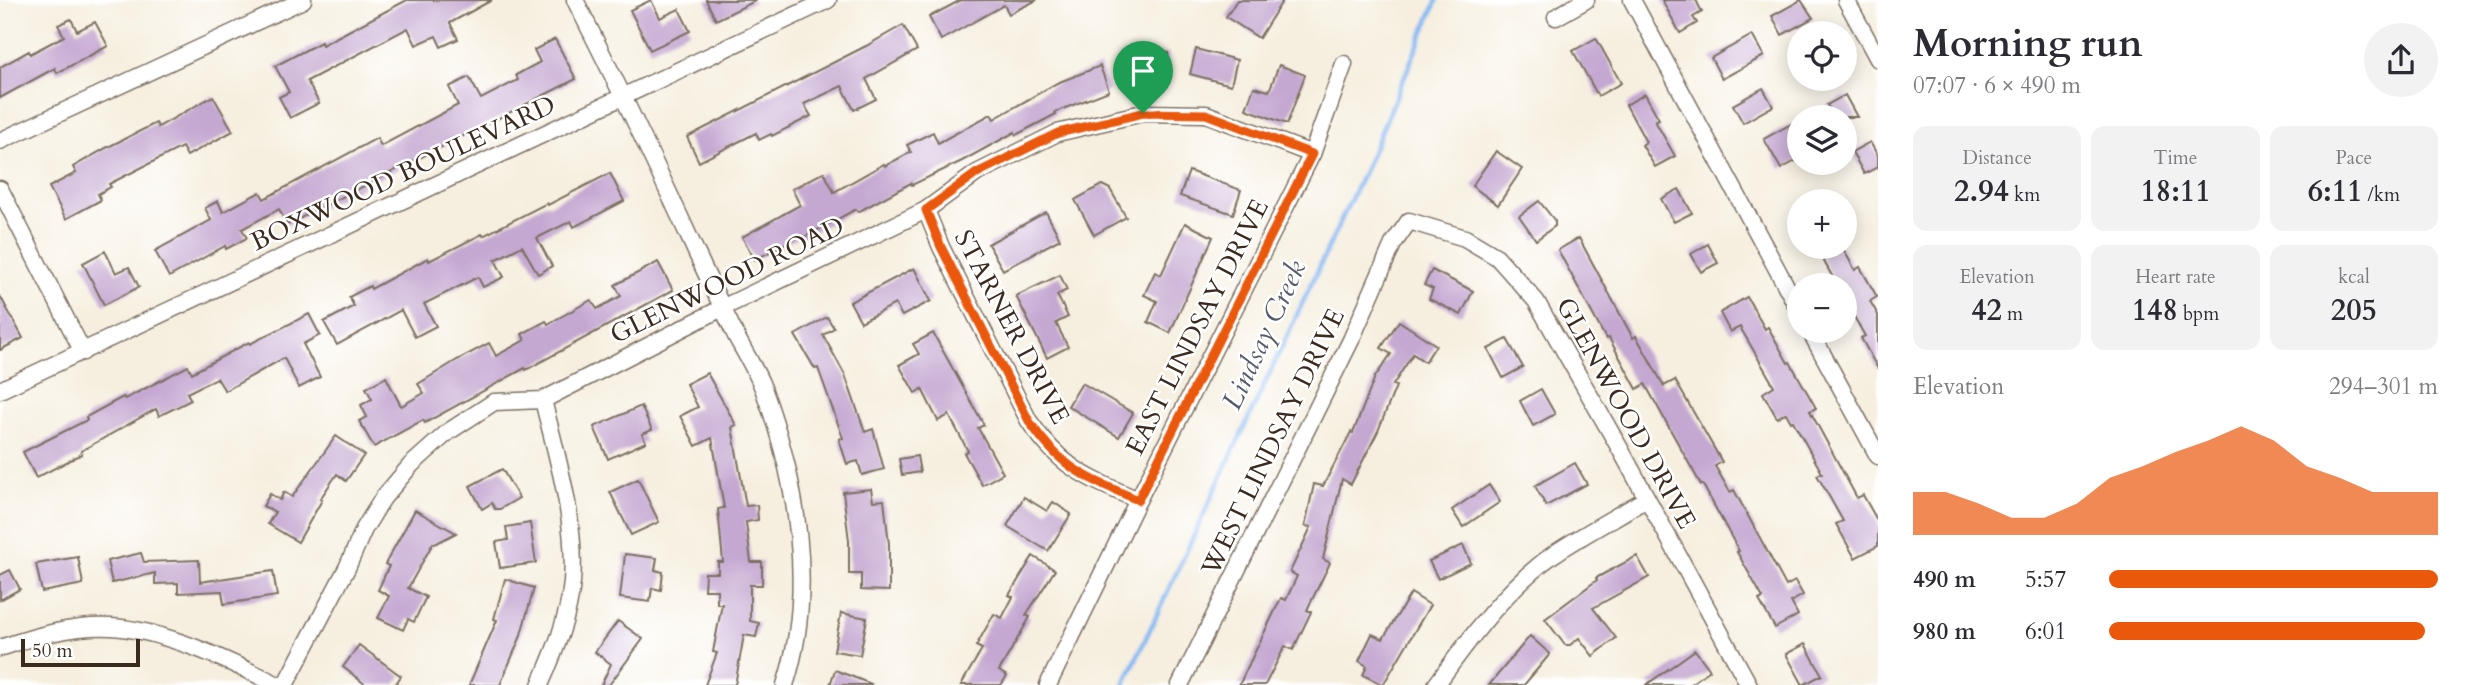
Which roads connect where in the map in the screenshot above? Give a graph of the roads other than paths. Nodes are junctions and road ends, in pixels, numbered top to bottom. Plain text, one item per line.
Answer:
1 (303, 0) edge
2 (575, 0) edge
3 (828, 0) edge
4 (1586, 0) edge
5 (1633, 0) edge
6 (1846, 0) edge
7 (1556, 17) dead end
8 (1878, 59) edge
9 (1344, 64) dead end
10 (624, 95) junction
11 (0, 141) edge
12 (1312, 154) junction
13 (0, 189) edge
14 (926, 210) junction
15 (1409, 221) joint
16 (1787, 288) edge
17 (722, 308) junction
18 (1817, 343) edge
19 (83, 352) junction
20 (0, 390) edge
21 (543, 400) junction
22 (1878, 456) edge
23 (1646, 499) junction
24 (1138, 500) junction
25 (0, 648) edge
26 (278, 685) edge
27 (285, 685) edge
28 (540, 685) edge
29 (785, 685) edge
30 (1048, 685) edge
31 (1180, 685) edge
32 (1436, 685) edge
33 (1749, 685) edge

1 - 11 street
2 - 10 street
3 - 10 street, BOXWOOD BOULEVARD
4 - 7 street
5 - 16 street
6 - 8 street
9 - 12 street, EAST LINDSAY DRIVE
10 - 17 street
10 - 19 street, BOXWOOD BOULEVARD
12 - 14 street, GLENWOOD ROAD
12 - 24 street, EAST LINDSAY DRIVE
13 - 19 street
14 - 17 street, GLENWOOD ROAD
14 - 24 street, STARNER DRIVE
15 - 23 street, GLENWOOD DRIVE
15 - 31 street, WEST LINDSAY DRIVE
17 - 21 street, GLENWOOD ROAD
17 - 29 street
18 - 22 street
19 - 20 street, BOXWOOD BOULEVARD
21 - 27 street, GLENWOOD ROAD
21 - 28 street
23 - 32 street
23 - 33 street, GLENWOOD DRIVE
24 - 30 street, EAST LINDSAY DRIVE
25 - 26 street

